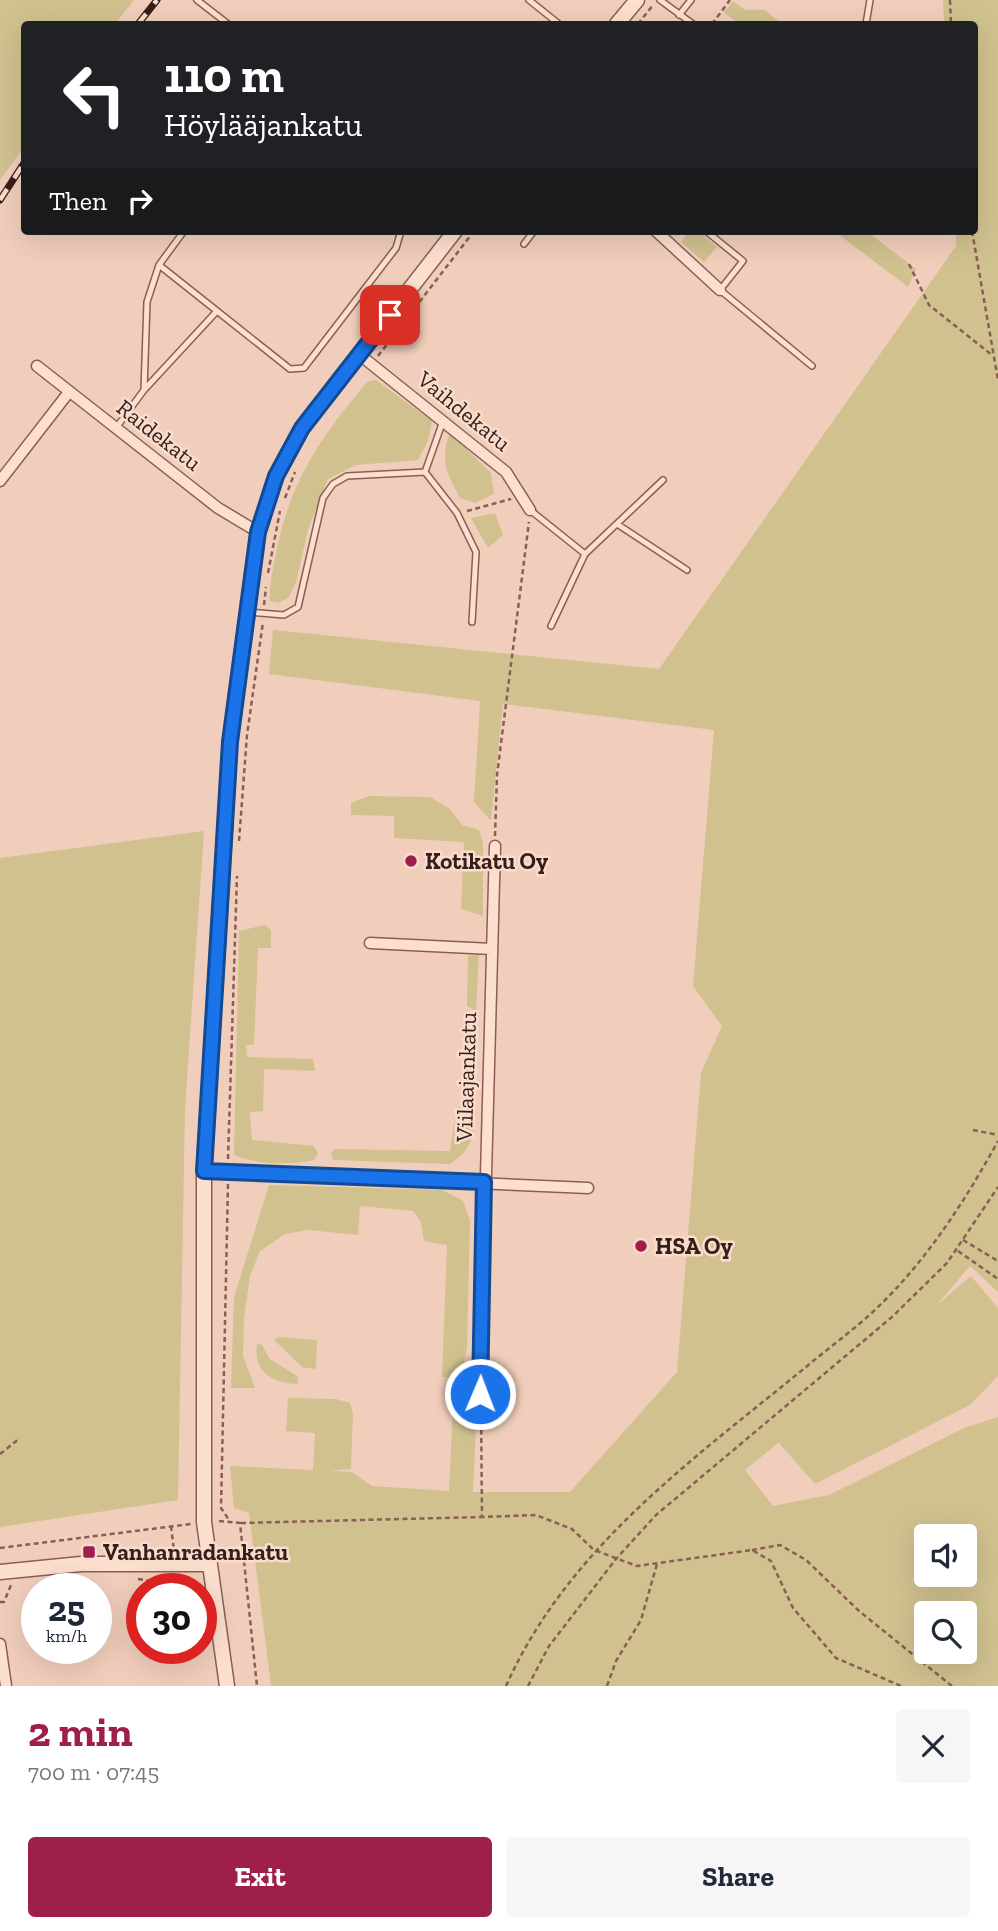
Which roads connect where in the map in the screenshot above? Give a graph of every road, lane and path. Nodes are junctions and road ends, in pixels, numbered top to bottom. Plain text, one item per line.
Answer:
1 (197, 0) edge
2 (529, 0) edge
3 (637, 0) edge
4 (658, 0) edge
5 (691, 0) edge
6 (730, 0) edge
7 (870, 0) edge
8 (950, 0) edge
9 (680, 15) junction
10 (224, 21) edge
11 (555, 21) edge
12 (620, 21) edge
13 (640, 21) edge
14 (689, 21) edge
15 (714, 21) edge
16 (866, 21) edge
17 (951, 21) edge
18 (181, 235) edge
19 (400, 235) edge
20 (450, 235) edge
21 (471, 235) edge
22 (531, 235) edge
23 (665, 235) edge
24 (711, 235) edge
25 (973, 235) edge
26 (524, 244) dead end
27 (909, 264) dead end
28 (159, 265) junction
29 (720, 290) junction
30 (217, 311) junction
31 (994, 356) junction
32 (365, 359) junction
33 (37, 366) dead end
34 (812, 366) dead end
35 (998, 374) edge
36 (998, 380) edge
37 (144, 390) junction
38 (69, 392) junction
39 (443, 421) junction
40 (116, 428) junction
41 (298, 464) dead end
42 (425, 472) junction
43 (663, 480) dead end
44 (0, 481) edge
45 (522, 496) junction
46 (530, 510) junction
47 (457, 513) junction
48 (617, 524) junction
49 (258, 532) junction
50 (585, 554) junction
51 (687, 570) dead end
52 (246, 612) junction
53 (264, 613) junction
54 (472, 622) dead end
55 (551, 626) dead end
56 (495, 846) joint
57 (238, 852) dead end
58 (237, 866) dead end
59 (370, 943) dead end
60 (492, 949) junction
61 (973, 1130) dead end
62 (998, 1135) edge
63 (998, 1141) edge
64 (204, 1171) junction
65 (228, 1172) junction
66 (484, 1182) junction
67 (998, 1187) edge
68 (588, 1188) dead end
69 (963, 1240) junction
70 (957, 1250) junction
71 (998, 1261) edge
72 (998, 1279) edge
73 (480, 1394) joint
74 (20, 1438) dead end
75 (0, 1454) edge
76 (482, 1517) junction
77 (229, 1520) dead end
78 (240, 1523) dead end
79 (594, 1550) junction
80 (752, 1550) junction
81 (616, 1559) junction
82 (208, 1564) junction
83 (657, 1564) junction
84 (0, 1572) edge
85 (13, 1582) dead end
86 (0, 1602) edge
87 (0, 1644) edge
88 (944, 1679) junction
89 (6, 1686) edge
90 (227, 1686) edge
91 (506, 1686) edge
92 (528, 1686) edge
93 (607, 1686) edge
94 (901, 1686) edge
95 (940, 1686) edge
96 (952, 1686) edge

1 - 10 lane
2 - 11 lane
3 - 12 street
4 - 9 lane
4 - 13 path
5 - 9 lane
6 - 15 path
7 - 16 lane
8 - 17 path
9 - 14 lane
18 - 28 lane
19 - 30 lane
20 - 32 street
21 - 32 path
22 - 26 lane
23 - 29 street
24 - 29 lane
25 - 31 path
27 - 31 path
28 - 30 lane
28 - 37 lane
29 - 34 lane
30 - 37 lane
31 - 35 path
32 - 39 street, Vaihdekatu
32 - 49 street
33 - 38 street, Raidekatu
35 - 36 path
37 - 40 lane
38 - 40 street, Raidekatu
38 - 44 street
39 - 42 lane
39 - 45 street, Vaihdekatu
40 - 49 street, Raidekatu
41 - 53 path
42 - 47 lane
42 - 53 lane
43 - 48 lane
45 - 46 street, Vaihdekatu
45 - 47 path
46 - 50 lane
46 - 56 path
47 - 54 lane
48 - 50 lane
48 - 51 lane
49 - 52 street
50 - 55 lane
52 - 53 lane
52 - 64 street
53 - 57 path
56 - 60 street, Viilaajankatu
58 - 65 path
59 - 60 street
60 - 66 street, Viilaajankatu
61 - 62 path
63 - 79 path
64 - 65 street
64 - 82 street
65 - 66 street
65 - 77 path
66 - 68 street
66 - 73 street, Viilaajankatu
67 - 69 path
69 - 70 path
69 - 71 path
70 - 72 path
70 - 81 path
73 - 76 path
74 - 75 path
76 - 78 path
76 - 79 path
79 - 81 path
79 - 91 path
80 - 83 path
80 - 88 path
80 - 94 path
81 - 83 path
81 - 92 path
82 - 84 street
82 - 90 street
83 - 93 path
85 - 86 path
87 - 89 street
88 - 95 path
88 - 96 path

